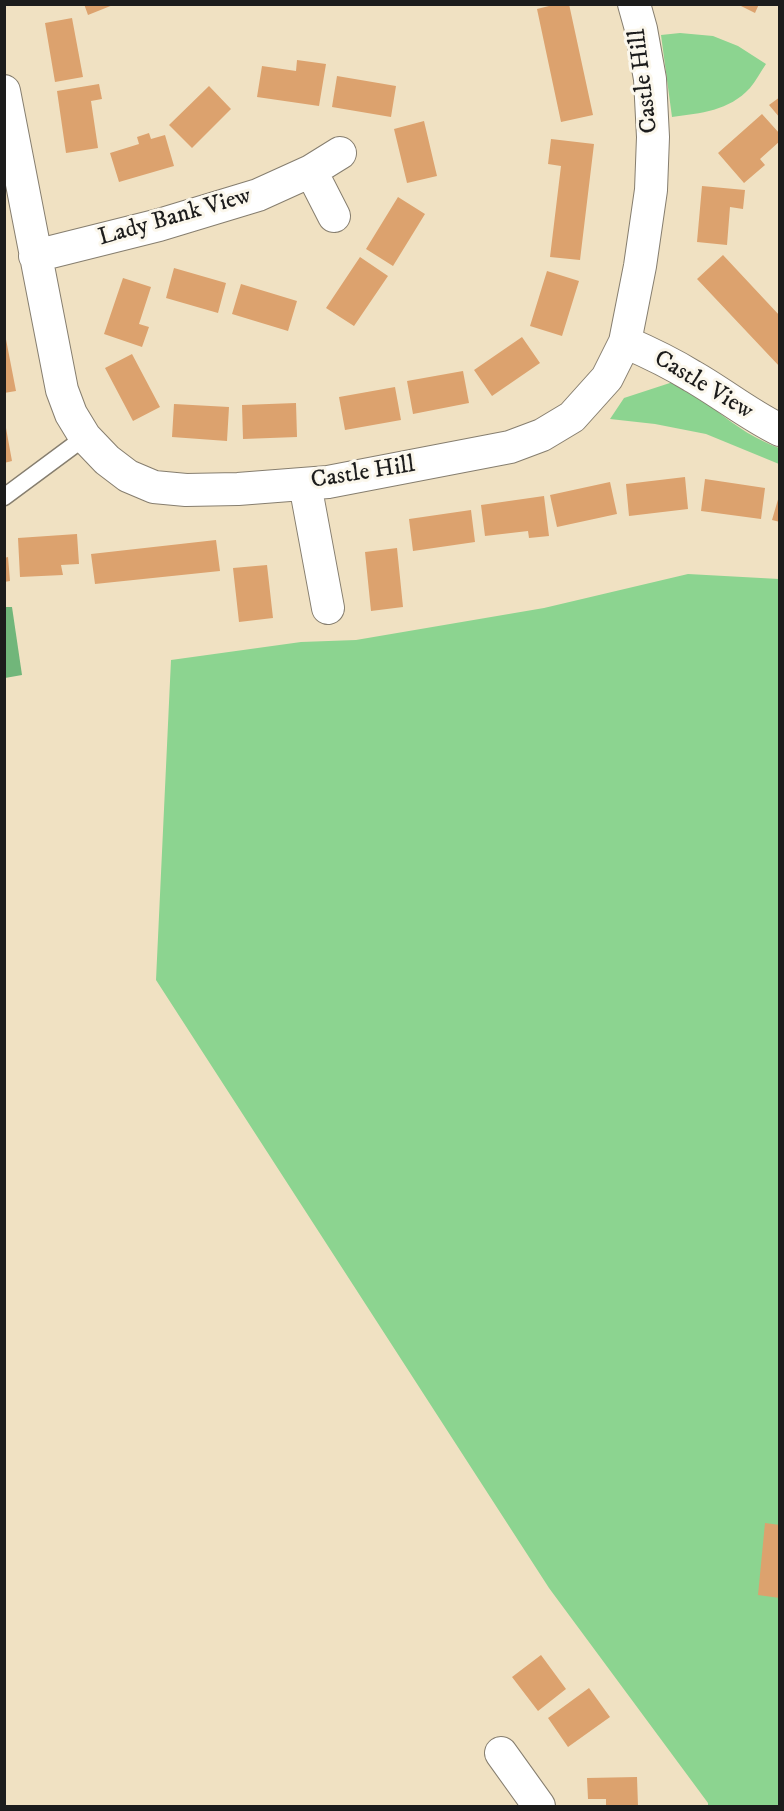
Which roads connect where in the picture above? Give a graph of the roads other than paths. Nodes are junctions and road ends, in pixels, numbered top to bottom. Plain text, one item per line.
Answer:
1 (634, 4) edge
2 (4, 91) edge
3 (340, 153) dead end
4 (311, 171) junction
5 (334, 216) dead end
6 (35, 256) junction
7 (625, 342) junction
8 (780, 430) edge
9 (85, 437) junction
10 (304, 484) junction
11 (4, 497) edge
12 (328, 608) dead end
13 (501, 1753) dead end
14 (540, 1806) edge

1 - 7 street, Castle Hill
2 - 6 street, Castle Hill
3 - 4 street, Lady Bank View
4 - 5 street
4 - 6 street, Lady Bank View
6 - 9 street, Castle Hill
7 - 8 street, Castle View
7 - 10 street, Castle Hill
9 - 10 street, Castle Hill
9 - 11 lane
10 - 12 street
13 - 14 street

